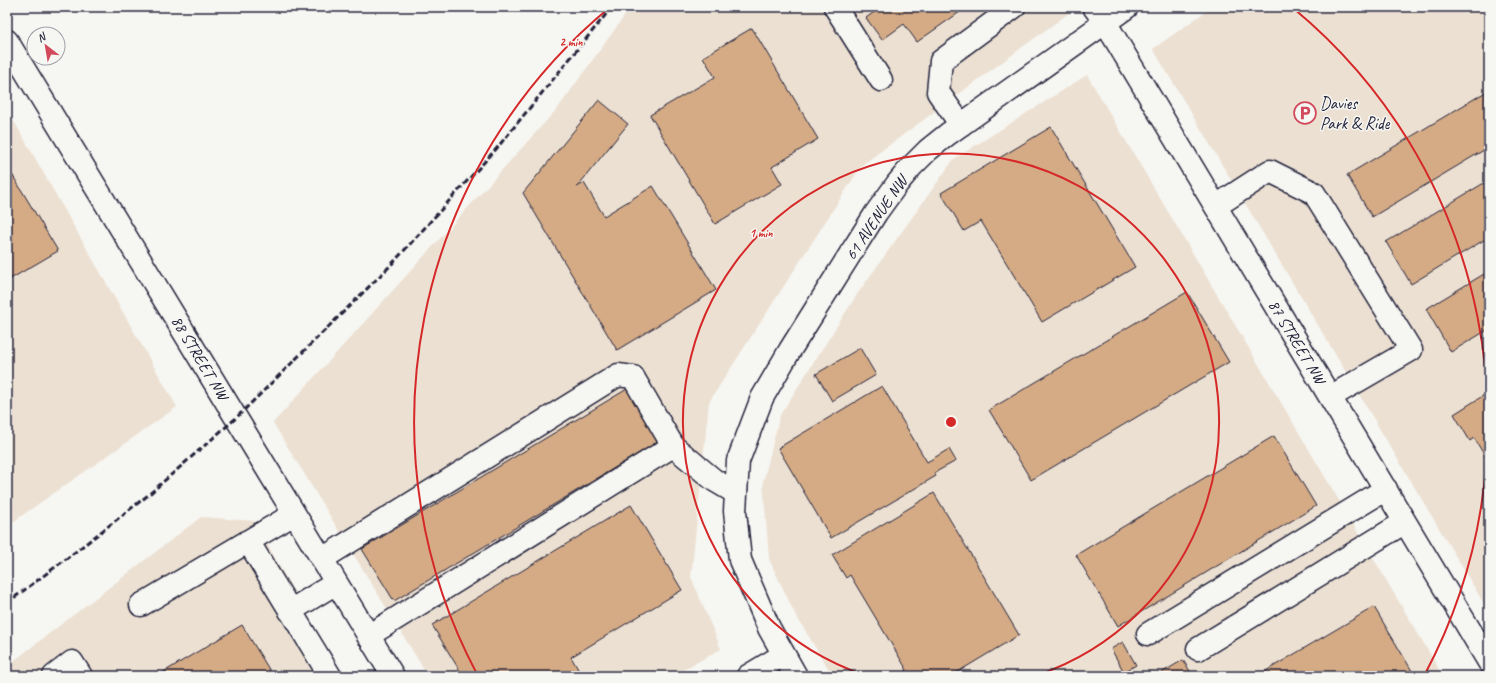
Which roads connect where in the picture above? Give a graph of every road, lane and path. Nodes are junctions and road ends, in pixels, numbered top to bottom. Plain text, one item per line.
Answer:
1 (835, 7) edge
2 (1014, 7) edge
3 (1127, 7) edge
4 (1100, 15) edge
5 (9, 47) edge
6 (881, 80) dead end
7 (961, 125) junction
8 (1216, 206) junction
9 (1330, 397) junction
10 (673, 446) junction
11 (1386, 489) junction
12 (735, 502) junction
13 (294, 514) junction
14 (1405, 522) junction
15 (248, 541) junction
16 (322, 559) junction
17 (336, 583) junction
18 (141, 606) dead end
19 (290, 611) junction
20 (1148, 634) dead end
21 (368, 636) junction
22 (1198, 649) dead end
23 (783, 655) junction
24 (1489, 662) edge
25 (1489, 671) edge
26 (54, 676) edge
27 (81, 676) edge
28 (330, 676) edge
29 (393, 676) edge
30 (748, 676) edge
31 (796, 676) edge
32 (1480, 676) edge

1 - 6 street
2 - 7 street
3 - 4 street, 61 AVENUE NW
4 - 7 street, 61 AVENUE NW
4 - 8 street, 87 STREET NW
5 - 13 street, 88 STREET NW
7 - 12 street, 61 AVENUE NW
8 - 9 street, 87 STREET NW
8 - 9 street
9 - 11 street, 87 STREET NW
10 - 12 street
10 - 16 street
10 - 21 street
11 - 14 street, 87 STREET NW
11 - 20 street
12 - 23 street, 61 AVENUE NW
13 - 15 street
13 - 16 street, 88 STREET NW
14 - 22 street
14 - 24 street, 87 STREET NW
15 - 18 street
15 - 19 street
16 - 17 street, 88 STREET NW
17 - 19 street
17 - 21 street, 88 STREET NW
19 - 28 street
21 - 29 street, 88 STREET NW
23 - 30 street
23 - 31 street, 61 AVENUE NW
25 - 32 street
26 - 27 street

